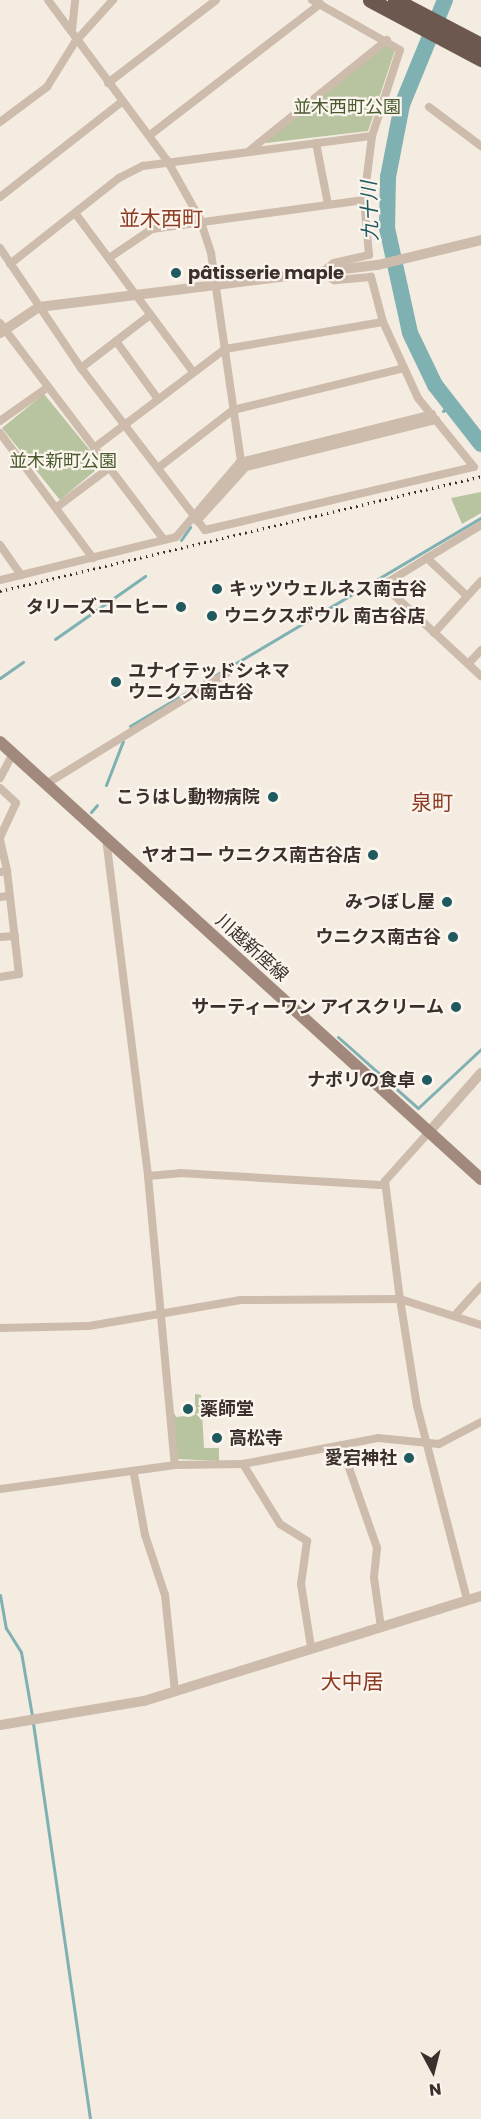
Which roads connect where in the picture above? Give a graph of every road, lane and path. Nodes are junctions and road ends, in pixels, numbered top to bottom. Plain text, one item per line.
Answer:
1 (48, 0) edge
2 (75, 0) edge
3 (113, 0) edge
4 (216, 0) edge
5 (370, 0) edge
6 (395, 0) edge
7 (316, 2) edge
8 (413, 16) junction
9 (72, 30) junction
10 (453, 37) junction
11 (387, 40) junction
12 (75, 42) junction
13 (481, 45) edge
14 (481, 58) edge
15 (108, 83) junction
16 (123, 101) junction
17 (429, 107) dead end
18 (0, 122) edge
19 (150, 135) junction
20 (372, 136) junction
21 (316, 143) junction
22 (481, 146) edge
23 (249, 151) junction
24 (167, 160) junction
25 (0, 197) edge
26 (364, 200) junction
27 (328, 204) junction
28 (75, 213) junction
29 (200, 219) junction
30 (481, 240) edge
31 (0, 248) edge
32 (109, 258) junction
33 (10, 264) junction
34 (321, 273) junction
35 (215, 286) junction
36 (136, 295) junction
37 (39, 307) junction
38 (150, 315) junction
39 (383, 322) junction
40 (2, 329) edge
41 (116, 341) junction
42 (225, 349) junction
43 (81, 368) junction
44 (404, 368) junction
45 (193, 372) junction
46 (48, 387) junction
47 (158, 399) junction
48 (233, 410) junction
49 (434, 417) junction
50 (0, 421) edge
51 (124, 425) junction
52 (0, 433) edge
53 (94, 448) junction
54 (241, 466) junction
55 (109, 468) junction
56 (158, 468) junction
57 (57, 507) junction
58 (195, 518) junction
59 (481, 525) edge
60 (164, 540) junction
61 (0, 545) edge
62 (93, 558) junction
63 (427, 558) junction
64 (21, 575) junction
65 (0, 580) edge
66 (481, 581) edge
67 (467, 596) junction
68 (434, 633) junction
69 (481, 650) edge
70 (468, 664) junction
71 (229, 672) dead end
72 (481, 676) edge
73 (0, 742) edge
74 (13, 754) junction
75 (0, 778) edge
76 (46, 784) junction
77 (0, 788) edge
78 (106, 838) junction
79 (0, 839) edge
80 (3, 871) edge
81 (5, 896) edge
82 (15, 936) junction
83 (0, 938) edge
84 (0, 977) edge
85 (481, 1073) edge
86 (429, 1132) junction
87 (148, 1176) junction
88 (481, 1179) edge
89 (385, 1185) junction
90 (481, 1286) edge
91 (400, 1299) junction
92 (160, 1311) junction
93 (456, 1314) junction
94 (481, 1325) edge
95 (0, 1328) edge
96 (481, 1422) edge
97 (426, 1442) junction
98 (341, 1445) junction
99 (243, 1464) junction
100 (175, 1465) junction
101 (134, 1474) junction
102 (0, 1489) edge
103 (481, 1596) edge
104 (467, 1600) junction
105 (381, 1627) junction
106 (311, 1647) junction
107 (176, 1691) junction
108 (0, 1725) edge

1 - 9 street
2 - 9 street
3 - 12 street
4 - 15 street
5 - 8 highway
6 - 8 highway
7 - 11 street
7 - 19 street
8 - 10 highway
9 - 12 street
10 - 13 highway
10 - 14 highway
11 - 20 street
11 - 23 street
12 - 15 street
12 - 18 street
15 - 16 street
16 - 19 street
16 - 25 street
17 - 22 street
19 - 24 street
20 - 21 street
20 - 26 street
21 - 23 street
21 - 27 street
23 - 24 street
24 - 28 street
24 - 29 street
26 - 27 street
26 - 34 street
27 - 29 street
28 - 32 street
28 - 33 street
29 - 32 street
29 - 35 street
30 - 34 street
31 - 33 street
32 - 36 street
33 - 37 street
34 - 35 street
34 - 39 street
35 - 36 street
35 - 42 street
36 - 37 street
36 - 38 street
37 - 40 street
37 - 43 street
38 - 41 street
38 - 45 street
39 - 42 street
39 - 44 street
40 - 46 street
41 - 43 street
41 - 47 street
42 - 45 street
42 - 48 street
43 - 51 street
44 - 48 street
44 - 49 street
45 - 47 street
46 - 50 street
46 - 53 street
47 - 51 street
48 - 54 street
48 - 56 street
49 - 54 street
49 - 58 street
51 - 53 street
51 - 56 street
52 - 57 street
53 - 55 street
54 - 58 street
55 - 57 street
55 - 60 street
56 - 58 street
57 - 62 street
58 - 60 street
59 - 63 street
60 - 62 street
61 - 64 street
62 - 64 street
63 - 67 street
63 - 68 street
64 - 65 street
66 - 67 street
67 - 68 street
68 - 70 street
69 - 70 street
70 - 72 street
71 - 76 street
73 - 74 main road, 川越新座線
74 - 75 street
74 - 76 main road, 川越新座線
76 - 78 main road, 川越新座線
77 - 79 street
78 - 86 main road, 川越新座線
78 - 87 street
79 - 80 street
80 - 81 street
81 - 82 street
82 - 83 street
82 - 84 street
85 - 86 street
86 - 88 main road, 川越新座線
86 - 89 street
87 - 89 street
87 - 92 street
89 - 91 street
90 - 93 street
91 - 92 street
91 - 93 street
91 - 97 street
92 - 95 street
92 - 100 street
93 - 94 street
96 - 97 street
97 - 98 street
97 - 104 street
98 - 99 street
98 - 105 street
99 - 100 street
99 - 106 street
100 - 101 street
101 - 102 street
101 - 107 street
103 - 104 street
104 - 105 street
105 - 106 street
106 - 107 street
107 - 108 street

